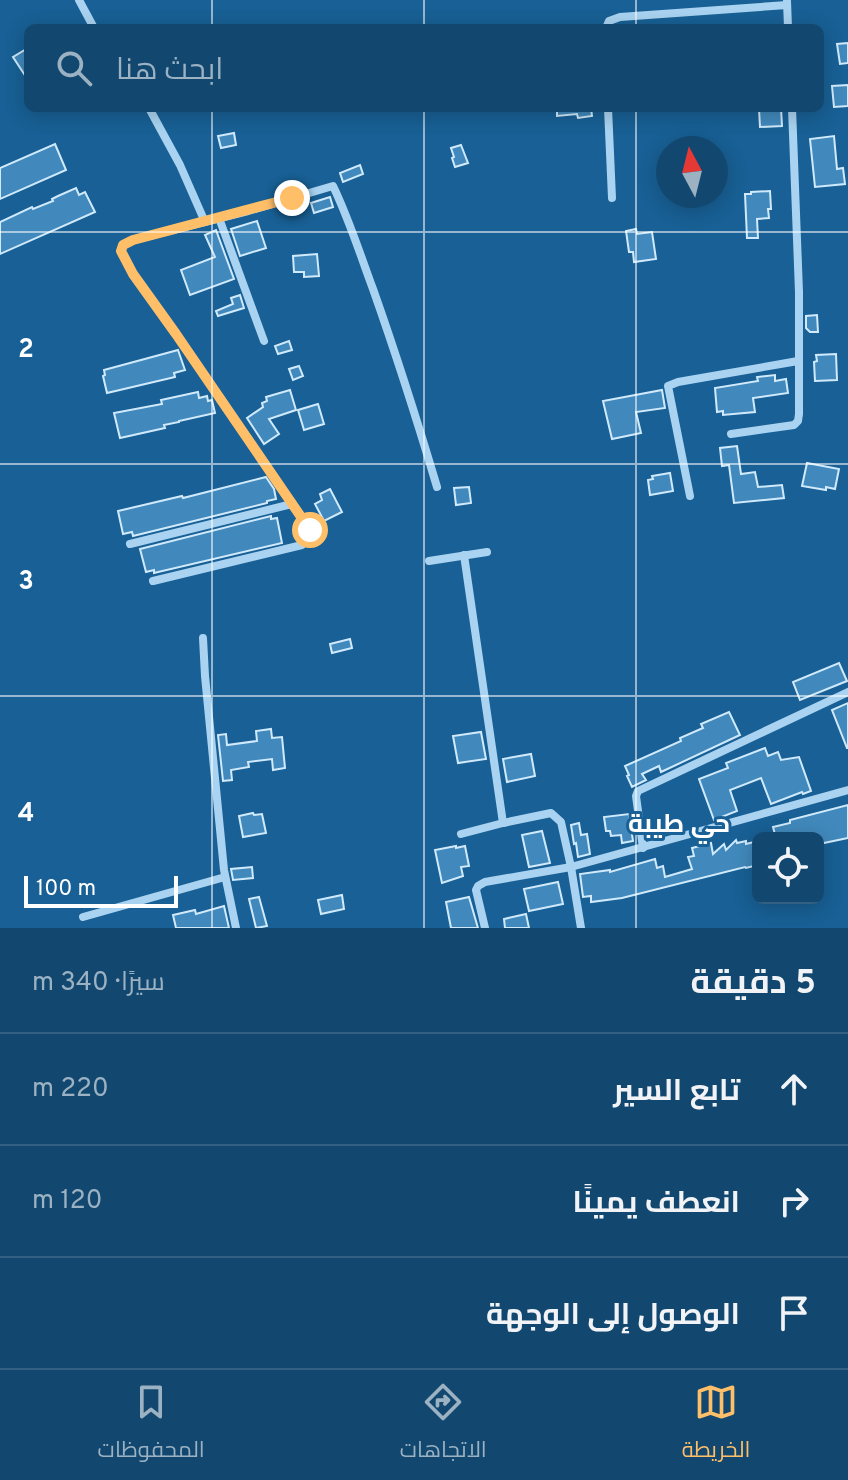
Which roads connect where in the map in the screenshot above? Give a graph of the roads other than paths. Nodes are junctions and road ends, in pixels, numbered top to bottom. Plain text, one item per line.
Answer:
1 (79, 0) edge
2 (787, 3) edge
3 (92, 24) edge
4 (608, 24) edge
5 (788, 24) edge
6 (151, 112) edge
7 (608, 112) edge
8 (792, 112) edge
9 (612, 198) dead end
10 (219, 218) junction
11 (205, 222) junction
12 (264, 341) dead end
13 (798, 361) junction
14 (731, 434) dead end
15 (437, 487) dead end
16 (690, 496) dead end
17 (292, 504) junction
18 (130, 544) dead end
19 (487, 552) dead end
20 (464, 555) junction
21 (429, 561) dead end
22 (153, 581) dead end
23 (203, 638) dead end
24 (848, 692) edge
25 (848, 790) edge
26 (503, 823) junction
27 (461, 834) dead end
28 (643, 848) junction
29 (571, 867) junction
30 (225, 877) junction
31 (83, 917) dead end
32 (236, 928) edge
33 (485, 928) edge
34 (581, 928) edge

1 - 3 street
2 - 4 street
2 - 5 street
6 - 11 street
7 - 9 street
8 - 13 street
10 - 11 street
10 - 12 street
10 - 15 street
11 - 17 street
13 - 14 street
13 - 16 street
17 - 18 street
17 - 22 street
19 - 20 street
20 - 21 street
20 - 26 street
23 - 30 street
24 - 28 street
25 - 28 street
26 - 27 street
26 - 29 street
28 - 29 street
29 - 33 street
29 - 34 street
30 - 31 street
30 - 32 street

